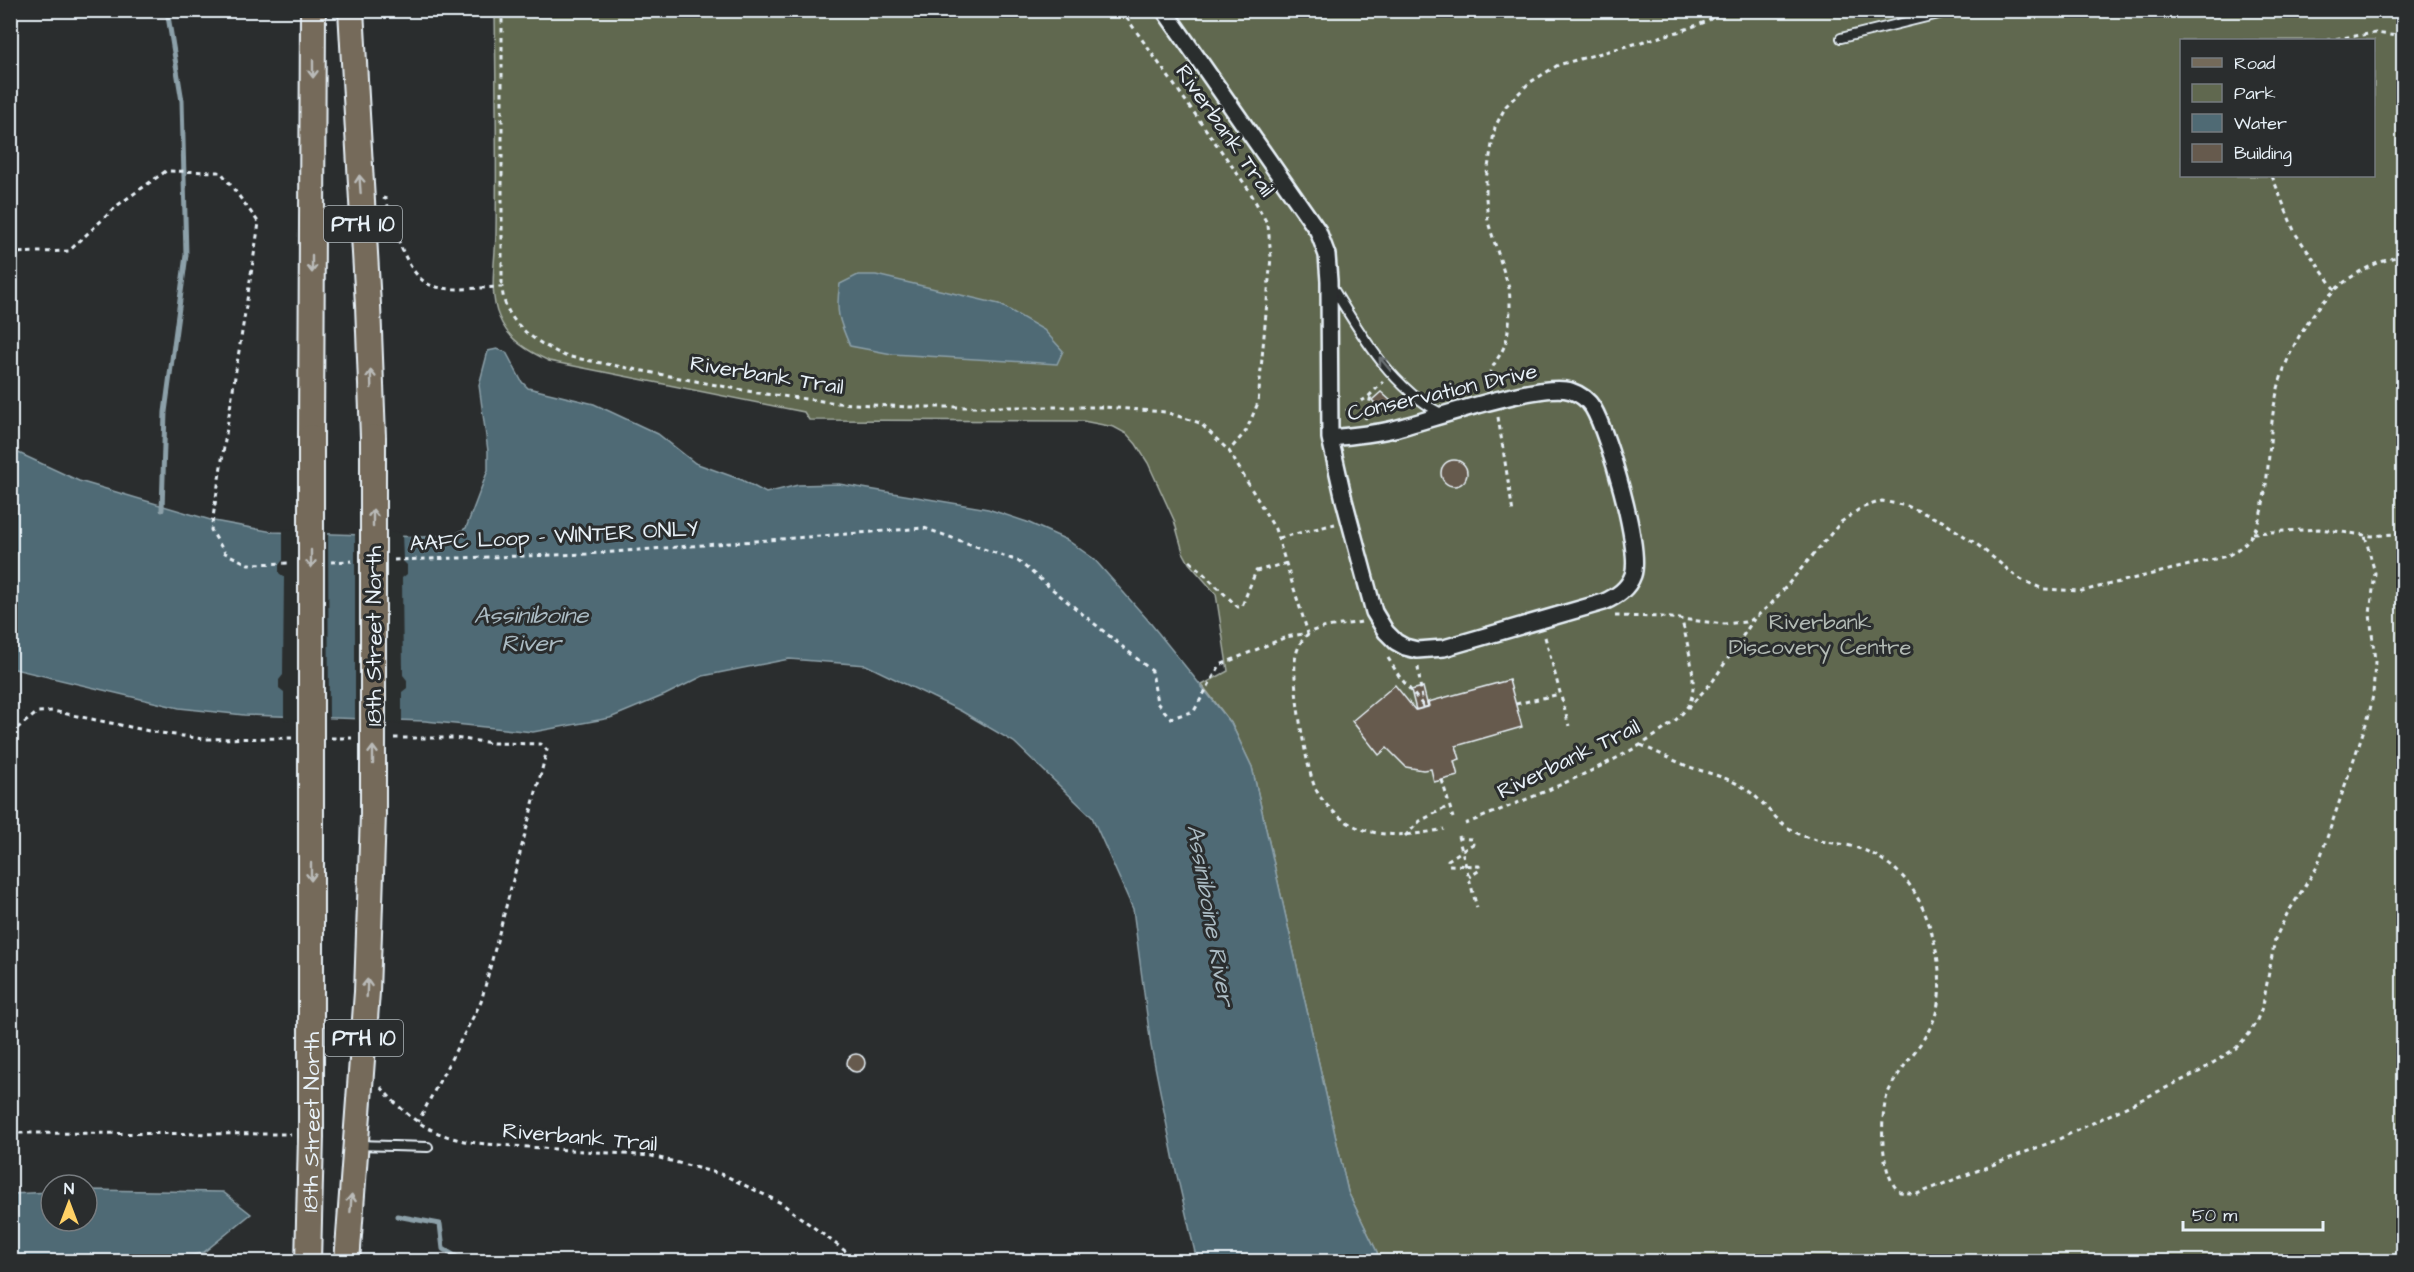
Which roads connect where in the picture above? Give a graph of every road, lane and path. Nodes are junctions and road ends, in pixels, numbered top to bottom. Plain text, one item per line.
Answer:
1 (314, 10) edge
2 (351, 10) edge
3 (502, 10) edge
4 (1121, 10) edge
5 (1164, 10) edge
6 (1721, 10) edge
7 (1955, 10) edge
8 (2403, 37) edge
9 (1841, 38) dead end
10 (2334, 39) edge
11 (2272, 177) edge
12 (381, 198) dead end
13 (10, 253) edge
14 (2403, 255) edge
15 (1329, 281) junction
16 (502, 287) junction
17 (2335, 290) junction
18 (1395, 376) junction
19 (1491, 391) dead end
20 (1371, 395) junction
21 (1497, 413) dead end
22 (1445, 415) junction
23 (1330, 431) junction
24 (1361, 435) junction
25 (1229, 451) junction
26 (1513, 513) dead end
27 (1350, 521) junction
28 (2253, 533) junction
29 (2403, 533) edge
30 (2365, 536) junction
31 (1279, 538) junction
32 (388, 560) dead end
33 (354, 561) dead end
34 (1190, 561) dead end
35 (330, 562) dead end
36 (1287, 562) junction
37 (295, 563) dead end
38 (1610, 616) dead end
39 (1755, 618) junction
40 (1682, 620) junction
41 (1361, 622) dead end
42 (1544, 632) dead end
43 (1308, 633) junction
44 (1388, 658) dead end
45 (1418, 665) dead end
46 (1561, 694) junction
47 (1516, 704) dead end
48 (53, 711) dead end
49 (1680, 718) junction
50 (1569, 726) dead end
51 (10, 734) edge
52 (1641, 745) junction
53 (547, 754) dead end
54 (1442, 783) dead end
55 (1449, 806) junction
56 (1453, 818) dead end
57 (1466, 824) dead end
58 (1444, 829) dead end
59 (1405, 836) junction
60 (1462, 851) junction
61 (1466, 866) junction
62 (1469, 878) junction
63 (1477, 908) dead end
64 (379, 1085) dead end
65 (418, 1122) junction
66 (10, 1133) edge
67 (295, 1134) dead end
68 (356, 1145) junction
69 (428, 1147) dead end
70 (308, 1262) edge
71 (347, 1262) edge
72 (860, 1262) edge

1 -> 70 main road, 18th Street North / PTH 10, bridge
68 -> 2 main road, 18th Street North / PTH 10, bridge
3 - 16 path, Riverbank Trail
4 - 25 path, Riverbank Trail
5 - 15 street, Conservation Drive
6 - 19 path
7 - 9 lane
8 - 10 path
11 - 17 path
12 - 16 path
13 - 37 path
14 - 17 path
18 -> 15 lane
15 - 23 street, Conservation Drive
16 - 25 path, Riverbank Trail
17 - 28 path
18 - 20 path
18 - 22 lane
20 - 23 path
20 - 24 path
21 - 26 path
22 - 24 street, Conservation Drive
22 - 27 street, Conservation Drive
23 - 24 street, Conservation Drive
23 - 27 street, Conservation Drive
25 - 31 path, Riverbank Trail
27 - 31 path
28 - 30 path
28 - 39 path, Riverbank Trail
29 - 30 path
30 - 52 path
31 - 36 path, Riverbank Trail
32 - 43 path, AAFC Loop - WINTER ONLY
33 - 35 path
34 - 36 path
36 - 43 path, Riverbank Trail
38 - 40 path
39 - 40 path
39 - 49 path, Riverbank Trail
40 - 49 path
41 - 43 path
42 - 46 path, Riverbank Trail
43 - 59 path
44 - 45 path
46 - 47 path
46 - 50 path, Riverbank Trail
48 - 51 path
49 - 52 path, Riverbank Trail
52 - 57 path, Riverbank Trail
53 - 65 path
54 - 55 path
55 - 56 path
55 - 59 path
58 - 59 path
60 - 60 path
60 - 61 path
60 - 61 path
61 - 62 path
61 - 62 path
62 - 63 path
64 - 65 path, Riverbank Trail
65 - 72 path, Riverbank Trail
66 - 67 path
68 - 69 lane
71 -> 68 main road, 18th Street North / PTH 10

